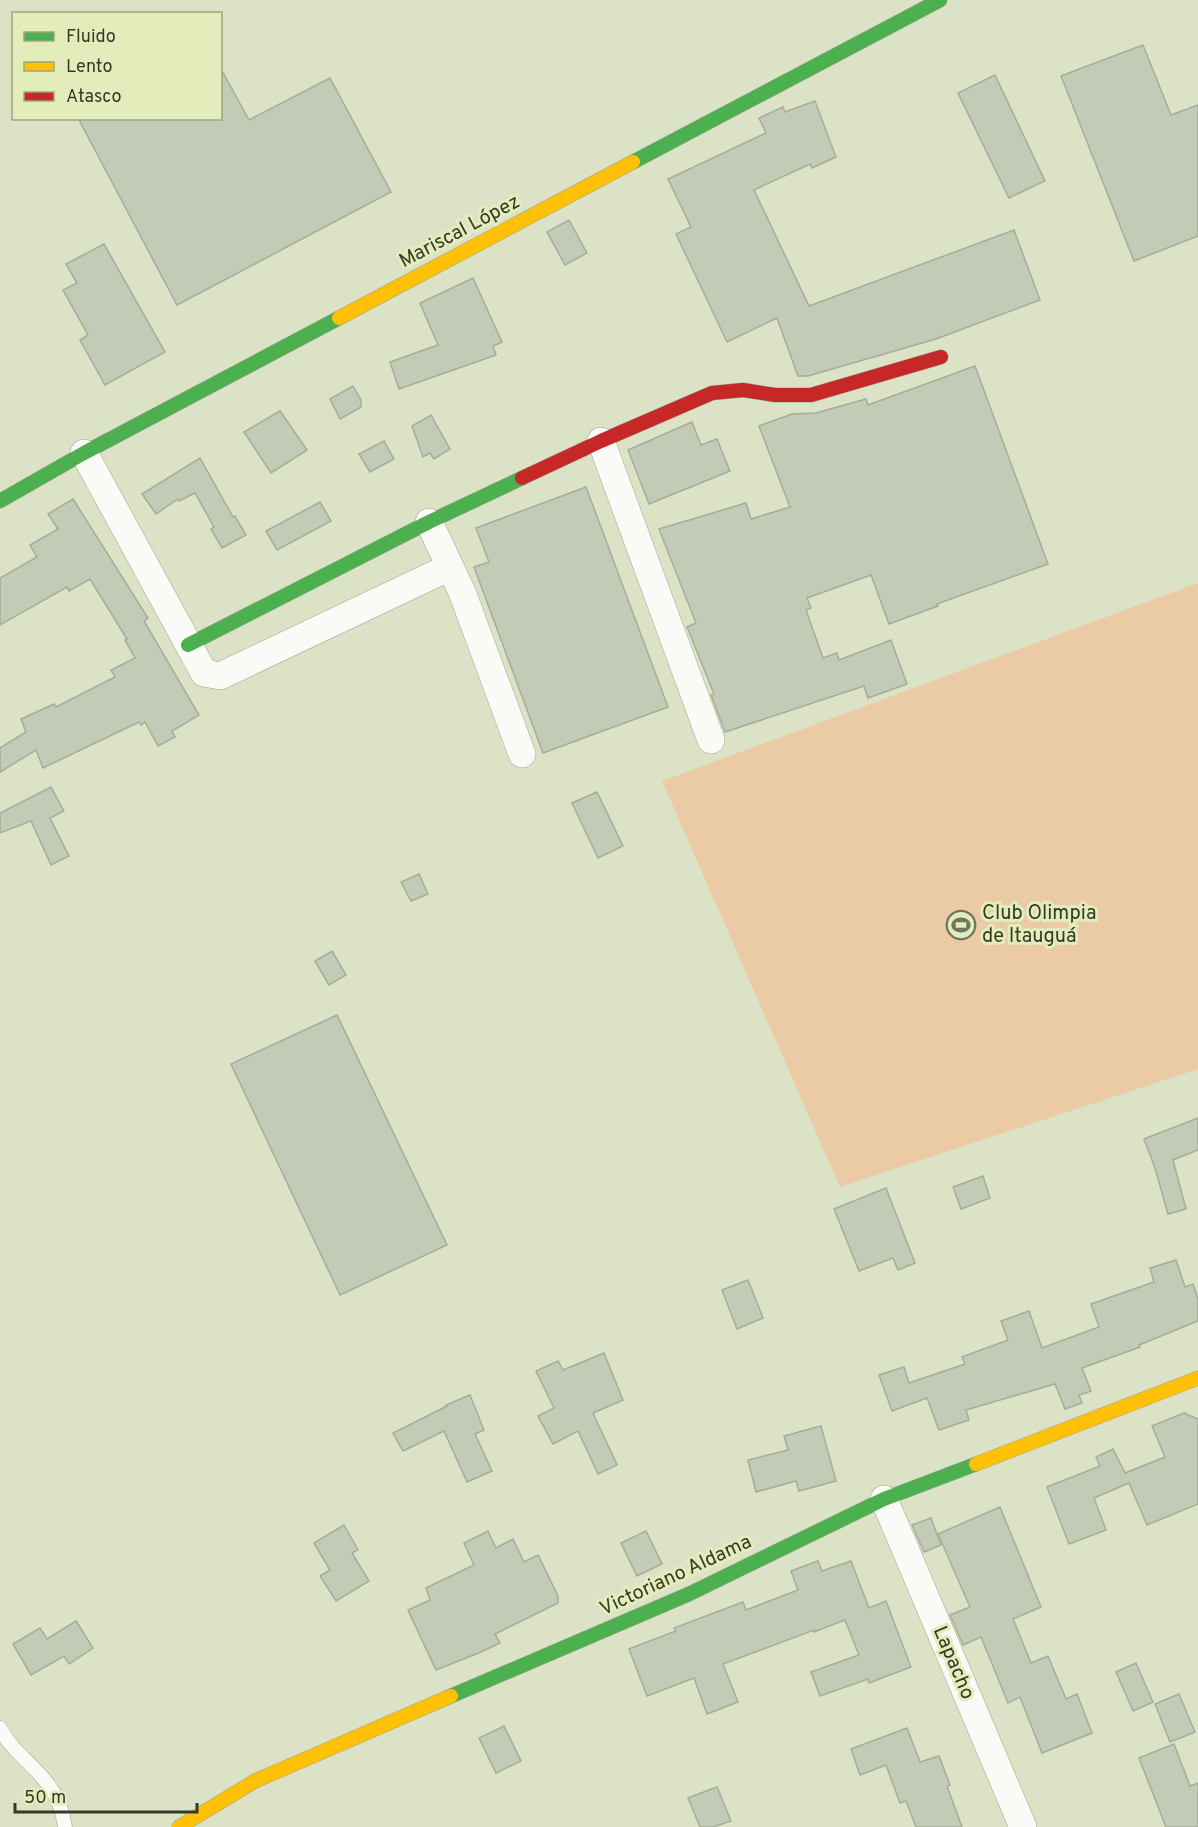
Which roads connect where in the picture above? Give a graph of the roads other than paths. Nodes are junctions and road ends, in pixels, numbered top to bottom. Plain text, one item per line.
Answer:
1 (939, 0) edge
2 (941, 357) dead end
3 (601, 441) junction
4 (84, 453) junction
5 (0, 501) edge
6 (429, 522) junction
7 (450, 567) junction
8 (188, 645) junction
9 (711, 740) dead end
10 (522, 754) dead end
11 (1198, 1378) edge
12 (884, 1499) junction
13 (0, 1728) edge
14 (65, 1827) edge
15 (179, 1827) edge
16 (1023, 1827) edge

1 - 4 street, Mariscal López
2 - 3 street
3 - 6 street
3 - 9 street
4 - 5 street, Mariscal López
4 - 8 street
6 - 7 street
6 - 8 street
7 - 8 street
7 - 10 street
11 - 12 street, Victoriano Aldama
12 - 15 street, Victoriano Aldama
12 - 16 street, Lapacho
13 - 14 lane

